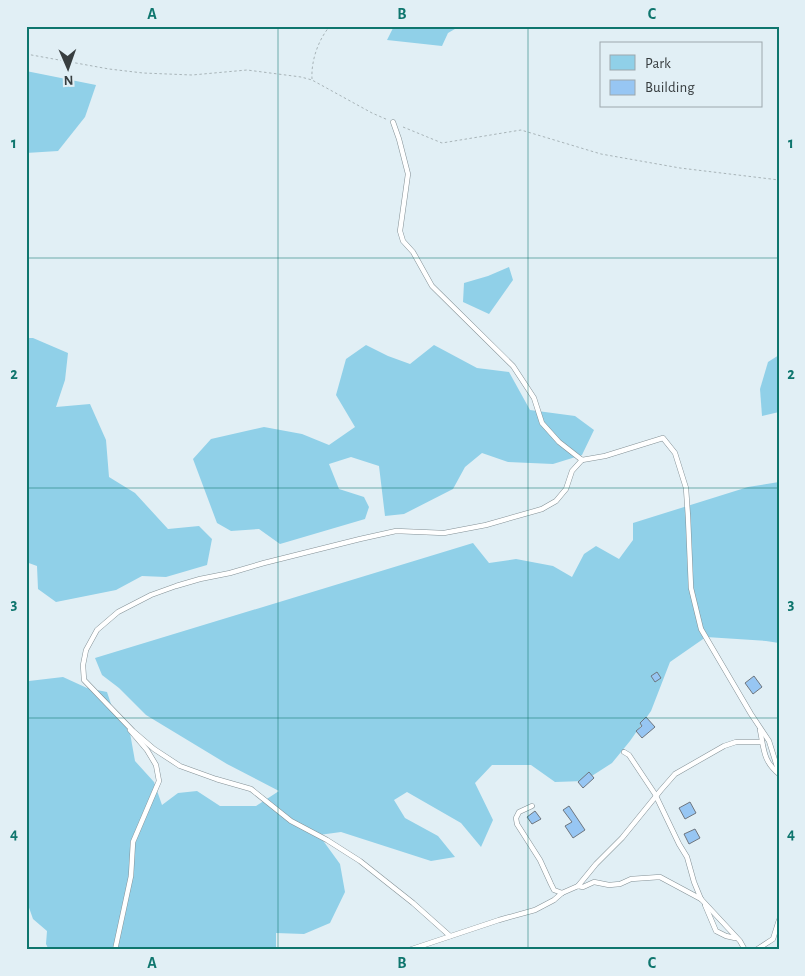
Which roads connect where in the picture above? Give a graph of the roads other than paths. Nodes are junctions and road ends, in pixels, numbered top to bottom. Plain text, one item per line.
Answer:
1 (393, 122) road end
2 (582, 460) junction
3 (127, 725) junction
4 (759, 727) junction
5 (762, 742) junction
6 (624, 752) dead end
7 (779, 774) edge
8 (656, 796) junction
9 (532, 806) dead end
10 (578, 886) junction
11 (562, 893) junction
12 (703, 901) junction
13 (779, 920) edge
14 (450, 936) junction
15 (737, 938) junction
16 (114, 950) edge
17 (409, 950) edge
18 (745, 950) edge
19 (756, 950) edge

1 - 2 lane
2 - 3 lane
2 - 4 lane
3 - 14 lane
3 - 16 lane
4 - 5 lane
4 - 7 lane
5 - 7 lane
5 - 8 lane
6 - 8 lane
8 - 10 lane
8 - 12 lane
9 - 11 lane
10 - 11 lane
10 - 12 lane
11 - 14 lane
12 - 15 lane
12 - 15 lane
13 - 19 lane
14 - 17 lane
15 - 18 lane

